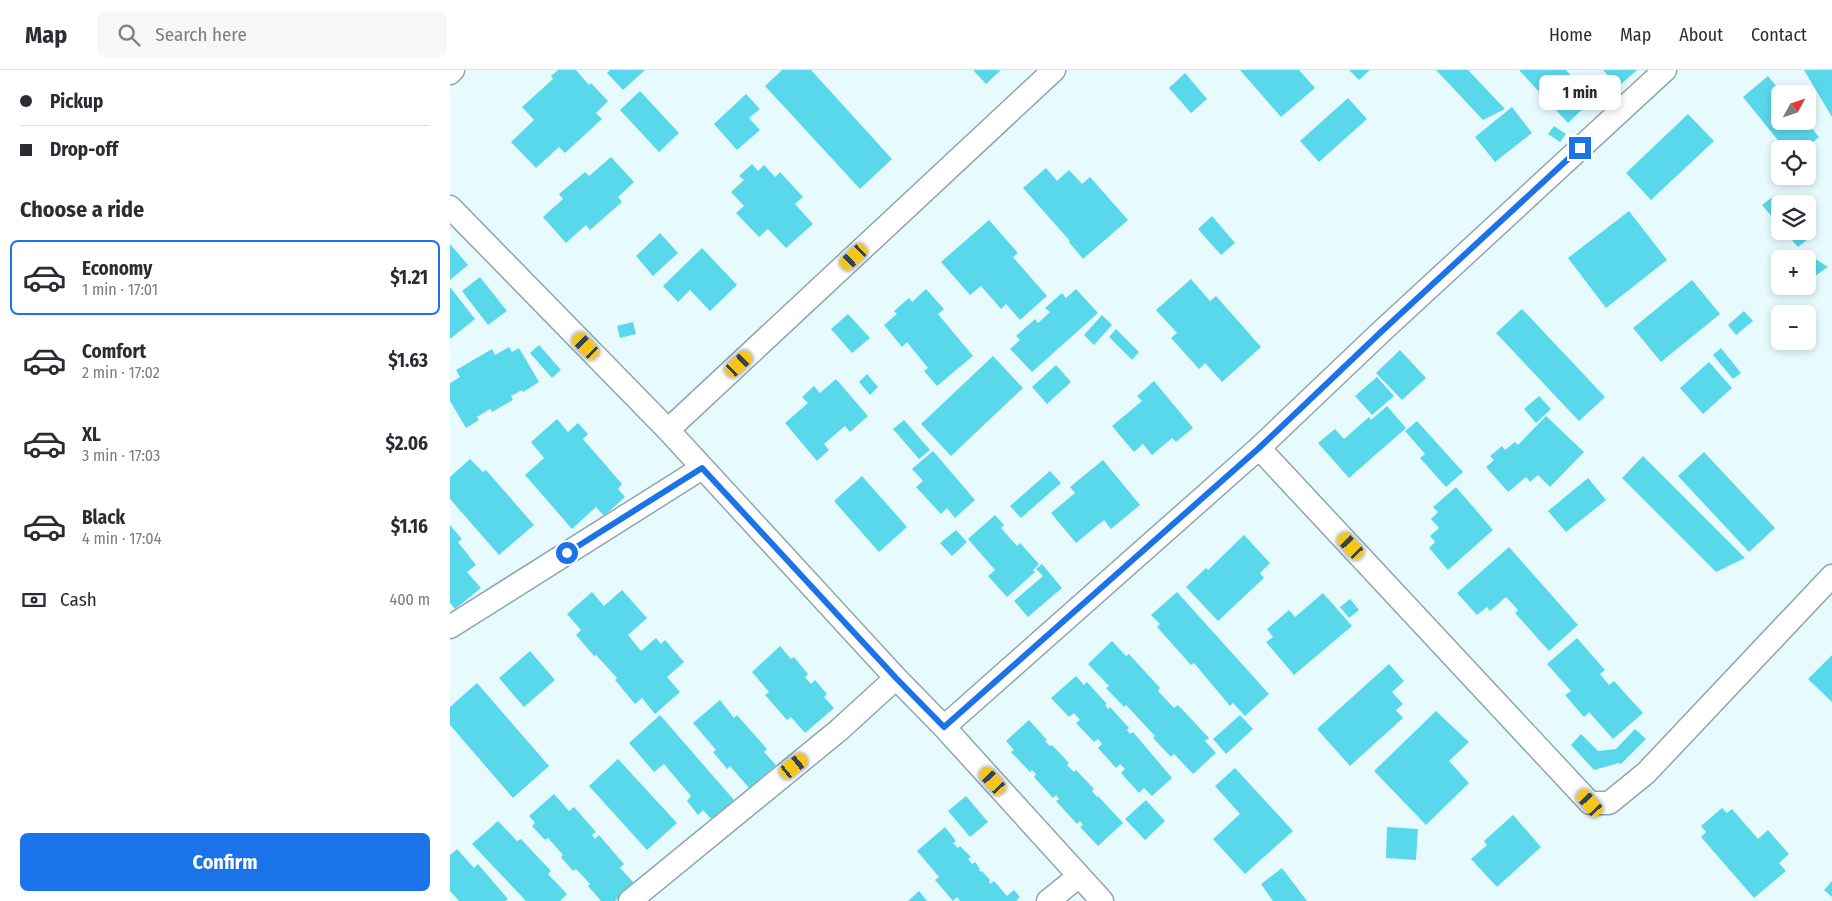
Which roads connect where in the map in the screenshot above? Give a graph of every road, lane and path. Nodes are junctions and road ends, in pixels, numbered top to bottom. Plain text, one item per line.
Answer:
1 (453, 70) edge
2 (1054, 70) edge
3 (1666, 70) edge
4 (450, 73) edge
5 (450, 206) edge
6 (668, 430) junction
7 (1259, 448) junction
8 (702, 468) junction
9 (1832, 576) edge
10 (450, 627) edge
11 (896, 678) junction
12 (944, 727) junction
13 (1079, 876) junction
14 (630, 901) edge
15 (1048, 901) edge
16 (1102, 901) edge

1 - 4 street
2 - 6 street
3 - 7 street
5 - 6 street
6 - 8 street
7 - 9 street
7 - 12 street
8 - 10 street
8 - 11 street
11 - 12 street
11 - 14 street
12 - 13 street
13 - 15 street
13 - 16 street

